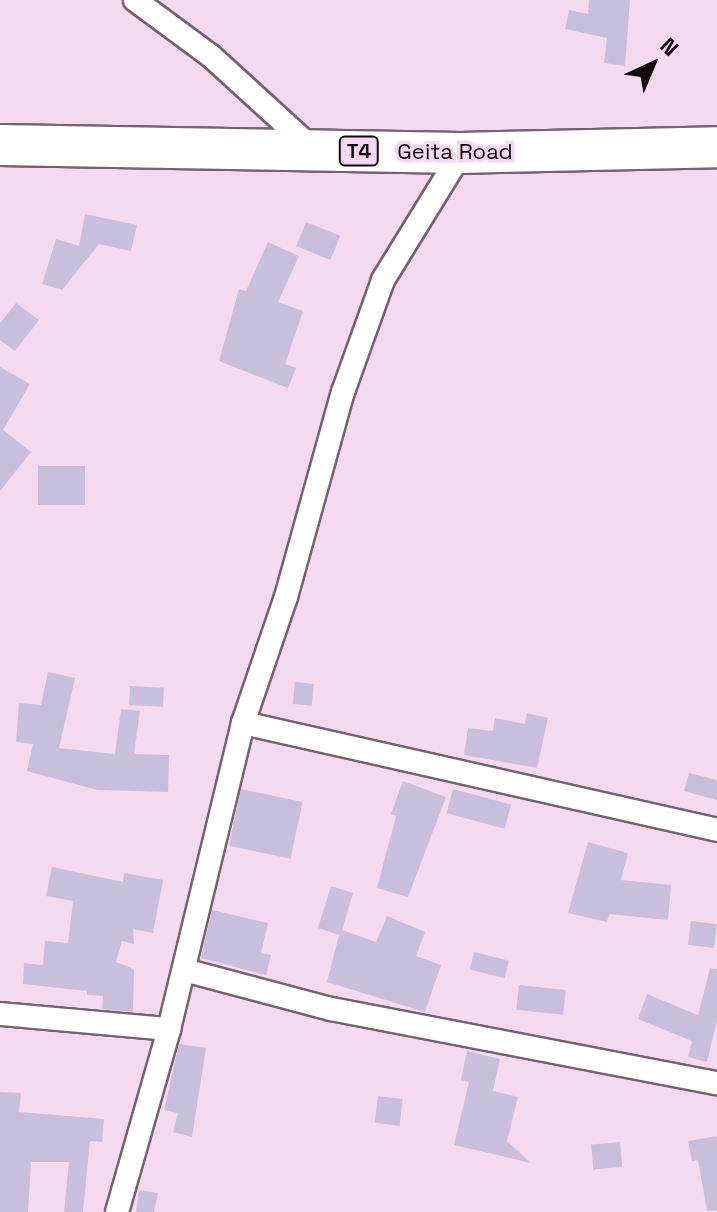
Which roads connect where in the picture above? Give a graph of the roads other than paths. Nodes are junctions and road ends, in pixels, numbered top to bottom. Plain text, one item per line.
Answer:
1 (135, 0) edge
2 (0, 145) edge
3 (717, 147) edge
4 (314, 150) junction
5 (461, 153) junction
6 (243, 723) junction
7 (717, 830) edge
8 (184, 970) junction
9 (0, 1014) edge
10 (169, 1029) junction
11 (717, 1083) edge
12 (117, 1212) edge

1 - 4 street
2 - 4 highway, Geita Road / T4
3 - 5 highway, Geita Road / T4
4 - 5 highway, Geita Road / T4
5 - 6 street
6 - 7 street
6 - 8 street
8 - 10 street
8 - 11 street
9 - 10 street
10 - 12 street

